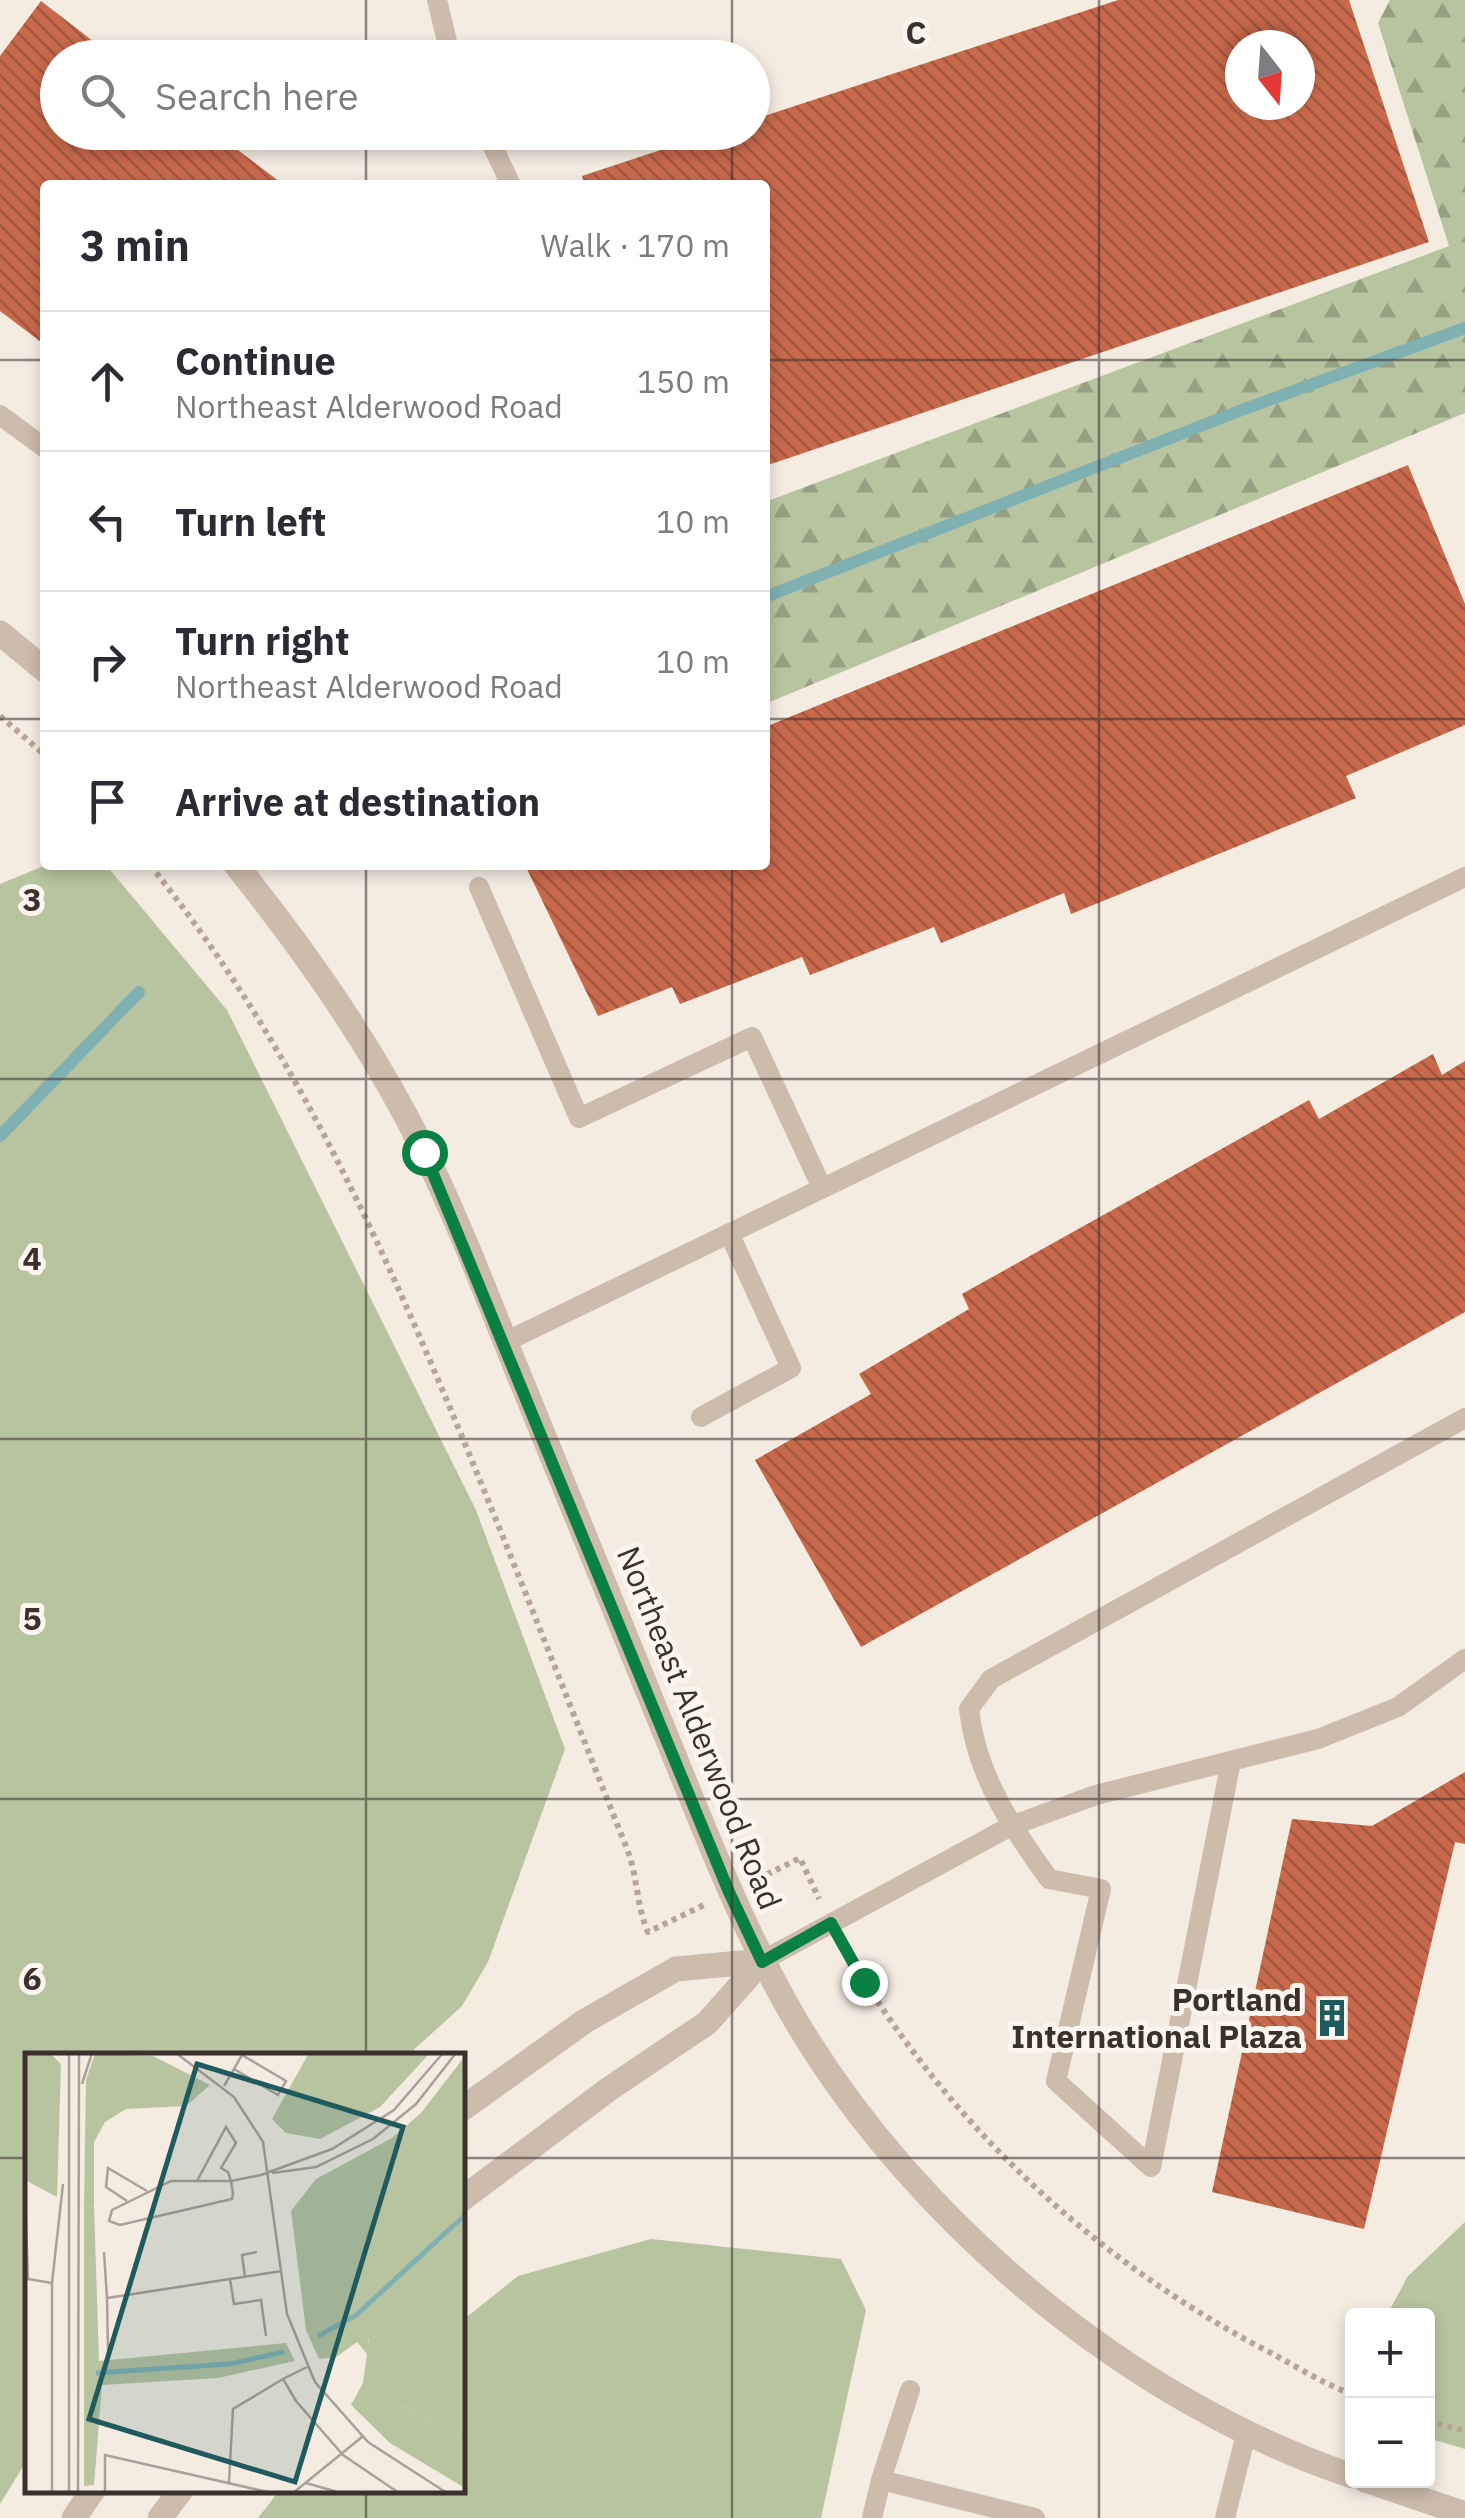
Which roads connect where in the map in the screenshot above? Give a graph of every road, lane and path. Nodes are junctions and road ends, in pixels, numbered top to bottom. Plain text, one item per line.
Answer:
1 (437, 0) edge
2 (447, 40) edge
3 (494, 150) edge
4 (509, 180) edge
5 (0, 414) edge
6 (40, 444) edge
7 (0, 633) edge
8 (40, 666) edge
9 (0, 716) edge
10 (40, 750) edge
11 (154, 870) edge
12 (240, 870) edge
13 (1465, 878) edge
14 (479, 887) dead end
15 (822, 1188) junction
16 (729, 1233) junction
17 (505, 1342) junction
18 (700, 1416) dead end
19 (1465, 1418) edge
20 (1465, 1659) edge
21 (1231, 1761) junction
22 (1011, 1826) junction
23 (800, 1858) dead end
24 (831, 1923) junction
25 (648, 1932) dead end
26 (762, 1962) junction
27 (465, 2107) edge
28 (465, 2197) edge
29 (910, 2390) dead end
30 (1345, 2390) edge
31 (1435, 2423) edge
32 (1247, 2430) junction
33 (1465, 2432) edge
34 (1345, 2473) edge
35 (881, 2480) junction
36 (1389, 2488) edge
37 (91, 2493) edge
38 (179, 2493) edge
39 (1465, 2514) edge
40 (74, 2518) edge
41 (160, 2518) edge
42 (872, 2518) edge
43 (1036, 2518) edge
44 (1225, 2518) edge

1 - 2 lane
3 - 4 lane
5 - 6 lane
7 - 8 street
9 - 10 path
11 - 25 path
12 - 17 street, Northeast Alderwood Road
13 - 15 lane
14 - 15 lane
15 - 16 lane
16 - 17 lane
16 - 18 lane
17 - 26 street, Northeast Alderwood Road
19 - 22 lane
20 - 21 lane
21 - 22 lane
21 - 22 lane
22 - 24 lane
23 - 24 path, Northeast Alderwood Road
24 - 26 lane
24 - 30 path, Northeast Alderwood Road
26 - 27 street
26 - 28 street
26 - 32 street, Northeast Alderwood Road
29 - 35 lane
31 - 33 path
32 - 34 street, Northeast Alderwood Road
32 - 44 lane
35 - 42 lane
35 - 43 lane
36 - 39 street
37 - 40 street
38 - 41 street

